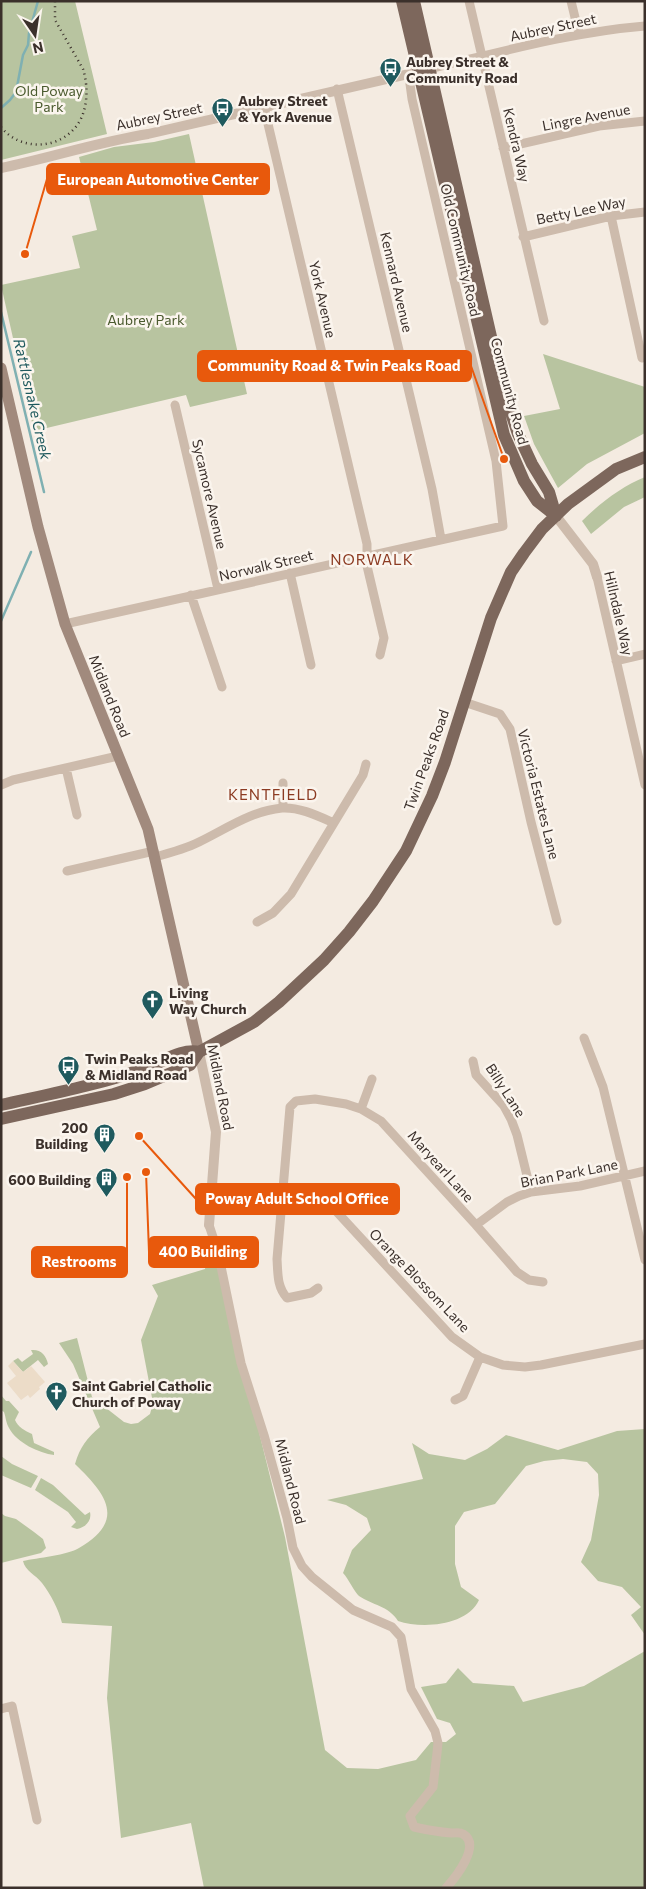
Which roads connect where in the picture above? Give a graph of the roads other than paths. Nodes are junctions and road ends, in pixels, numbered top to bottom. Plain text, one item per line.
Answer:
1 (402, 1) edge
2 (414, 1) edge
3 (470, 1) edge
4 (571, 1) edge
5 (645, 26) edge
6 (579, 34) junction
7 (482, 57) junction
8 (424, 70) junction
9 (337, 89) junction
10 (264, 107) junction
11 (645, 121) edge
12 (503, 148) junction
13 (1, 168) edge
14 (645, 212) edge
15 (611, 216) junction
16 (523, 237) junction
17 (544, 321) dead end
18 (642, 358) dead end
19 (1, 368) edge
20 (175, 405) dead end
21 (645, 457) edge
22 (556, 516) junction
23 (503, 526) joint
24 (441, 540) junction
25 (368, 556) junction
26 (290, 574) junction
27 (597, 577) joint
28 (218, 590) junction
29 (191, 596) junction
30 (65, 624) junction
31 (645, 654) edge
32 (380, 655) dead end
33 (616, 661) junction
34 (311, 665) dead end
35 (222, 687) dead end
36 (464, 702) junction
37 (118, 756) junction
38 (366, 764) dead end
39 (66, 768) junction
40 (282, 783) dead end
41 (1, 785) edge
42 (645, 785) edge
43 (283, 808) junction
44 (77, 815) dead end
45 (334, 823) junction
46 (154, 854) junction
47 (67, 871) dead end
48 (557, 921) dead end
49 (257, 922) dead end
50 (584, 1038) dead end
51 (199, 1052) junction
52 (473, 1061) dead end
53 (372, 1079) dead end
54 (1, 1105) edge
55 (361, 1109) junction
56 (1, 1119) edge
57 (645, 1171) edge
58 (624, 1176) junction
59 (212, 1187) junction
60 (531, 1192) junction
61 (282, 1194) junction
62 (209, 1225) joint
63 (476, 1225) junction
64 (645, 1260) edge
65 (543, 1282) dead end
66 (318, 1288) dead end
67 (645, 1344) edge
68 (480, 1357) junction
69 (455, 1400) dead end
70 (1, 1709) edge
71 (37, 1820) dead end
72 (446, 1888) edge

1 - 8 main road, Community Road
2 - 8 main road, Community Road
3 - 7 street, Kendra Way
4 - 6 street
5 - 6 street, Aubrey Street
6 - 7 street, Aubrey Street
7 - 8 street, Aubrey Street
7 - 12 street, Kendra Way
8 - 9 street, Aubrey Street
8 - 22 main road, Community Road
8 - 23 street, Old Community Road
9 - 10 street, Aubrey Street
9 - 24 street, Kennard Avenue
10 - 13 street, Aubrey Street
10 - 25 street, York Avenue
11 - 12 street, Lingre Avenue
12 - 16 street, Kendra Way
14 - 15 street, Betty Lee Way
15 - 16 street, Betty Lee Way
15 - 18 street
16 - 17 street, Kendra Way
19 - 30 main road, Midland Road
20 - 28 street, Sycamore Avenue
21 - 22 main road, Twin Peaks Road
22 - 27 street, Hillndale Way
22 - 36 main road, Twin Peaks Road
23 - 24 street, Norwalk Street
24 - 25 street, Norwalk Street
25 - 26 street, Norwalk Street
25 - 32 street, York Avenue
26 - 28 street, Norwalk Street
26 - 34 street
27 - 33 street, Hillndale Way
28 - 29 street, Norwalk Street
29 - 30 street, Norwalk Street
29 - 35 street
30 - 37 main road, Midland Road
31 - 33 street
33 - 42 street, Hillndale Way
36 - 48 street, Victoria Estates Lane
36 - 51 main road, Twin Peaks Road
37 - 39 street
37 - 46 main road, Midland Road
38 - 45 street
39 - 41 street
39 - 44 street
40 - 43 street
43 - 45 street
43 - 46 street
45 - 49 street
46 - 47 street
46 - 51 main road, Midland Road
50 - 58 street
51 - 54 main road, Twin Peaks Road
51 - 56 main road, Twin Peaks Road
51 - 59 street, Midland Road
52 - 60 street, Billy Lane
53 - 55 street
55 - 61 street, Maryearl Lane
55 - 63 street, Maryearl Lane
57 - 58 street, Brian Park Lane
58 - 60 street, Brian Park Lane
58 - 64 street
59 - 61 street, Orange Blossom Lane
59 - 62 street, Midland Road
60 - 63 street, Brian Park Lane
61 - 66 street
61 - 68 street, Orange Blossom Lane
62 - 72 street, Midland Road
63 - 65 street, Maryearl Lane
67 - 68 street, Orange Blossom Lane
68 - 69 street
70 - 71 street

